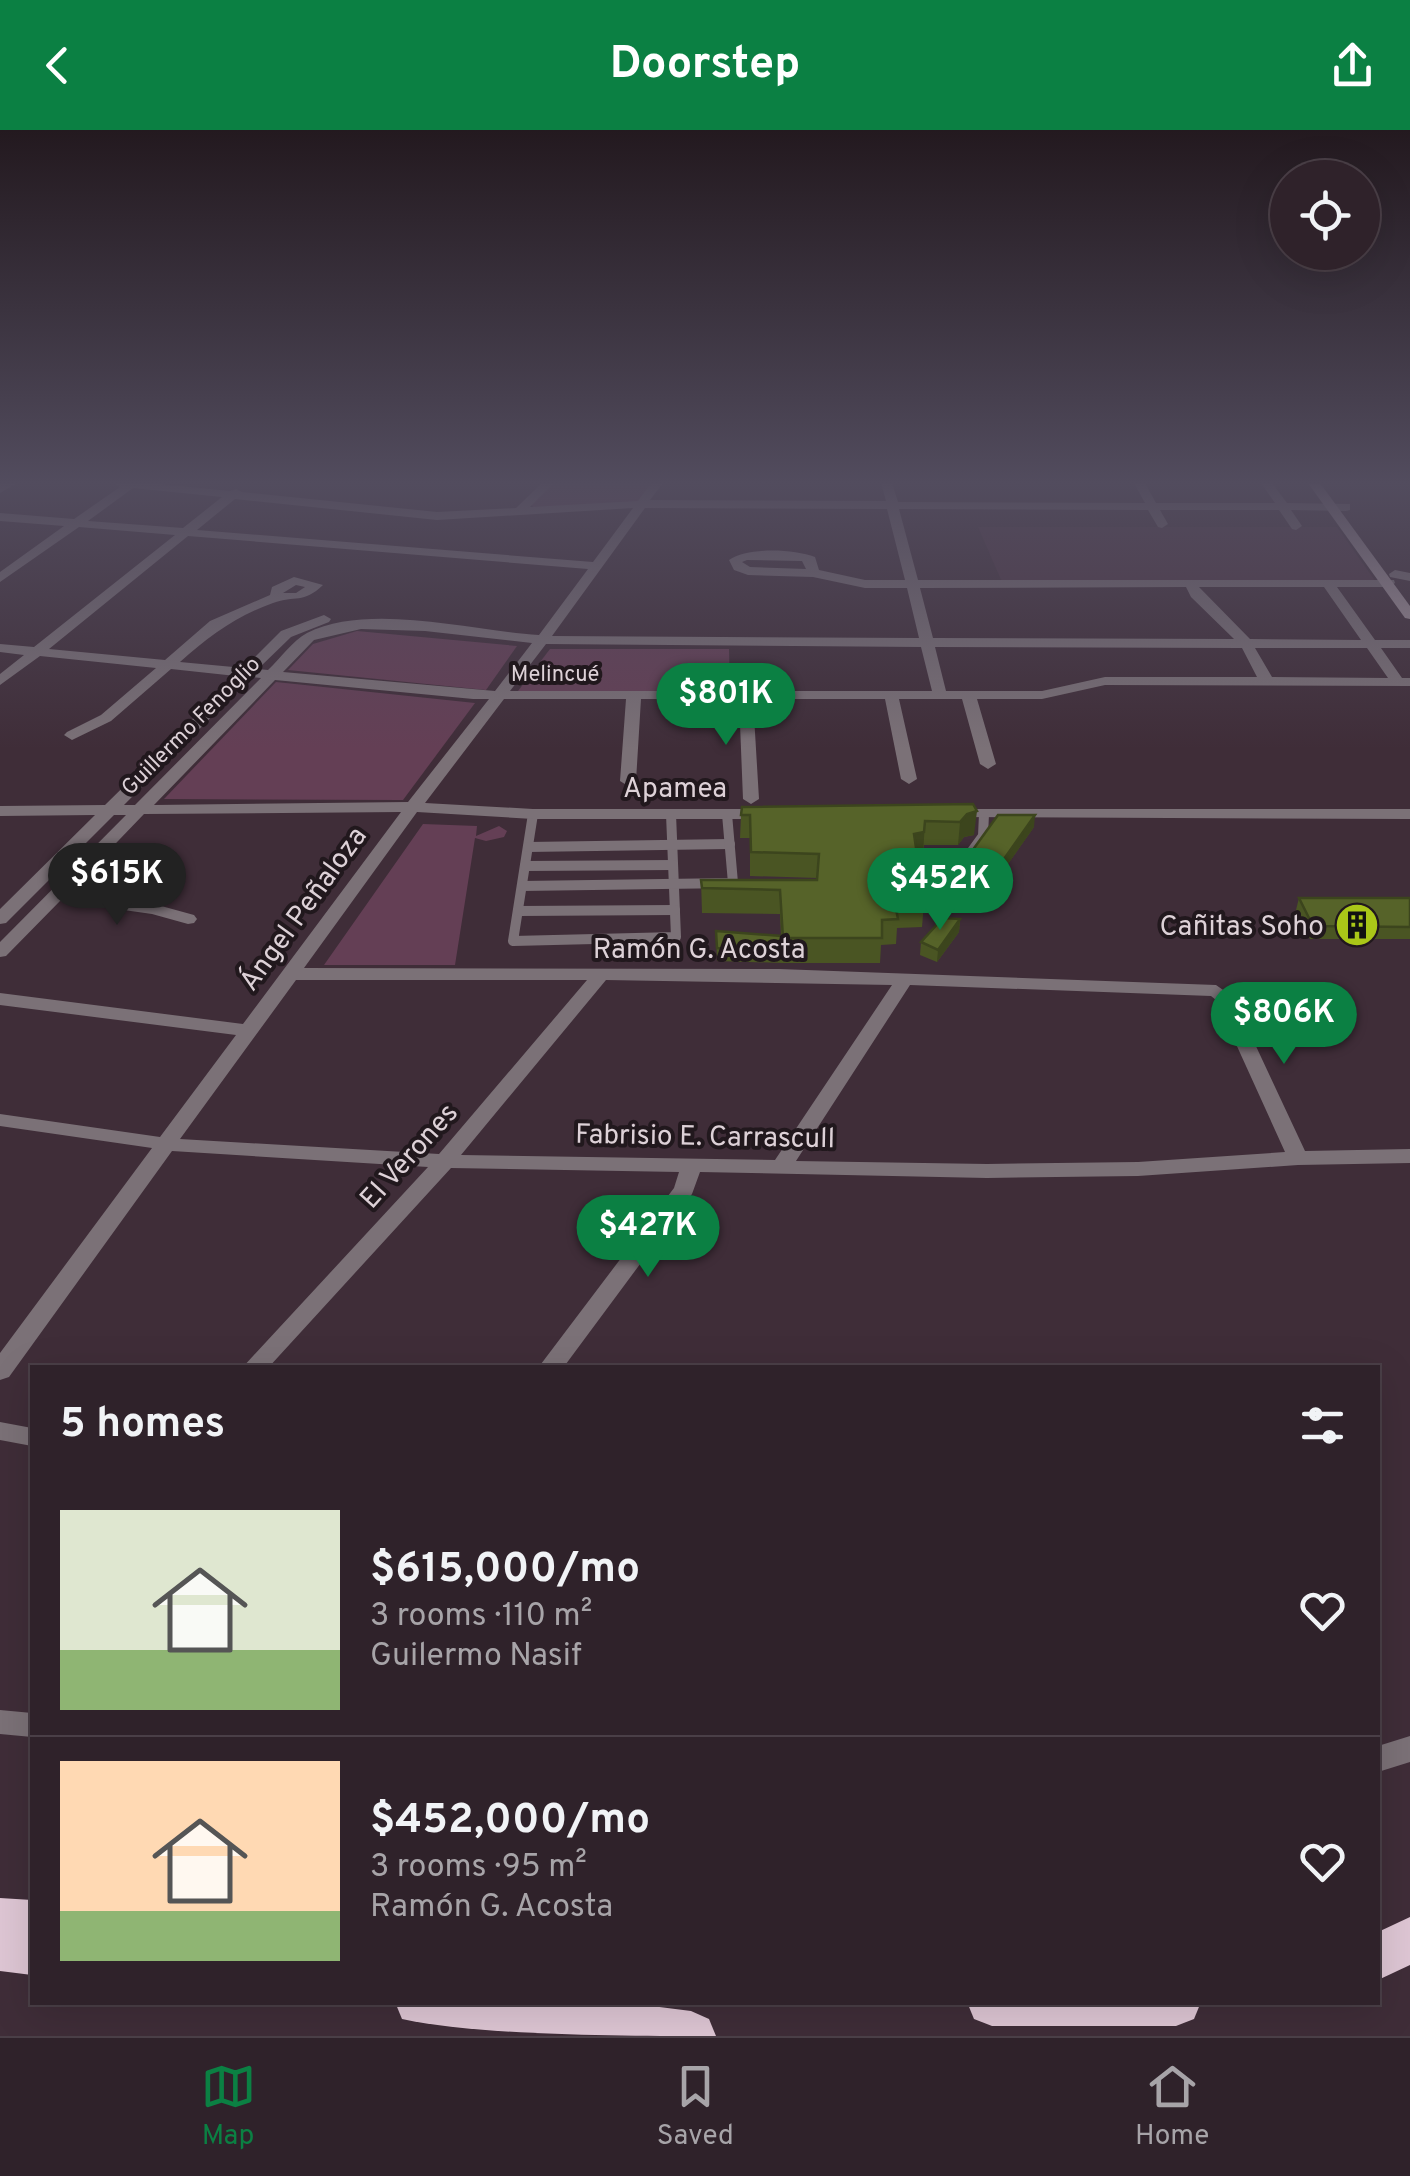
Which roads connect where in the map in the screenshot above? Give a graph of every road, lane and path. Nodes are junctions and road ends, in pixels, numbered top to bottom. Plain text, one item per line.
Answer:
1 (136, 572) edge
2 (592, 572) edge
3 (748, 572) edge
4 (909, 572) edge
5 (812, 573) joint
6 (1398, 578) edge
7 (912, 584) junction
8 (1191, 584) junction
9 (1328, 584) junction
10 (1410, 595) edge
11 (1410, 615) edge
12 (332, 621) junction
13 (546, 636) junction
14 (1410, 636) edge
15 (924, 637) junction
16 (1241, 639) junction
17 (1369, 640) junction
18 (1410, 644) edge
19 (0, 648) edge
20 (36, 652) junction
21 (169, 665) junction
22 (247, 672) junction
23 (270, 675) junction
24 (0, 681) edge
25 (1267, 682) junction
26 (1404, 682) edge
27 (634, 694) junction
28 (746, 695) junction
29 (891, 695) junction
30 (940, 695) junction
31 (968, 695) junction
32 (501, 696) junction
33 (72, 735) dead end
34 (988, 764) dead end
35 (909, 779) dead end
36 (628, 781) dead end
37 (751, 799) dead end
38 (0, 811) edge
39 (408, 813) junction
40 (534, 814) junction
41 (671, 814) junction
42 (728, 814) junction
43 (787, 814) edge
44 (925, 814) edge
45 (984, 814) junction
46 (1410, 814) edge
47 (102, 816) junction
48 (132, 816) junction
49 (0, 822) edge
50 (672, 844) junction
51 (730, 844) junction
52 (528, 847) junction
53 (673, 865) junction
54 (525, 866) junction
55 (522, 886) junction
56 (674, 886) junction
57 (55, 895) junction
58 (937, 899) dead end
59 (518, 910) junction
60 (675, 910) junction
61 (0, 919) edge
62 (188, 919) dead end
63 (0, 952) edge
64 (292, 974) junction
65 (600, 976) junction
66 (906, 978) junction
67 (0, 999) edge
68 (250, 1031) junction
69 (0, 1120) edge
70 (166, 1145) junction
71 (1410, 1156) edge
72 (1298, 1158) junction
73 (445, 1160) junction
74 (692, 1165) junction
75 (782, 1166) junction
76 (257, 1365) edge
77 (552, 1365) edge
78 (0, 1371) edge
79 (0, 1431) edge
80 (30, 1437) edge
81 (0, 1722) edge
82 (30, 1725) edge
83 (1410, 1749) edge
84 (1380, 1757) edge
85 (0, 1920) edge
86 (30, 1922) edge
87 (1410, 1940) edge
88 (0, 1948) edge
89 (30, 1952) edge
90 (1380, 1956) edge
91 (444, 2005) edge
92 (691, 2036) edge

1 - 20 street
2 - 13 street, Ángel Peñaloza
3 - 5 street
4 - 7 street
5 - 7 street
6 - 9 street
6 - 10 main road
6 - 11 main road
7 - 8 street
7 - 15 street
8 - 9 street
8 - 16 street
9 - 17 street
12 - 13 street
12 - 21 street
12 - 22 street, Guillermo Fenoglio
12 - 23 street, Guillermo Fenoglio
13 - 15 street
13 - 32 street, Ángel Peñaloza
14 - 17 street
15 - 16 street
15 - 30 street
16 - 17 street
16 - 25 street
17 - 18 street
17 - 26 street
19 - 20 street, Melincué
20 - 21 street, Melincué
20 - 24 street
21 - 22 street, Melincué
21 - 33 street
22 - 23 street, Melincué
22 - 47 street, Guillermo Fenoglio
23 - 32 street, Melincué
23 - 48 street, Guillermo Fenoglio
25 - 26 street, Melincué
25 - 31 street, Melincué
27 - 28 street, Melincué
27 - 32 street, Melincué
27 - 36 street
28 - 29 street, Melincué
28 - 37 street
29 - 30 street, Melincué
29 - 35 street
30 - 31 street, Melincué
31 - 34 street
32 - 39 street, Ángel Peñaloza
38 - 47 street, Apamea
39 - 40 street, Apamea
39 - 48 street, Apamea
39 - 64 street, Ángel Peñaloza
40 - 41 street, Apamea
40 - 52 lane
41 - 42 street, Apamea
41 - 50 lane
42 - 43 street, Apamea
42 - 51 lane
44 - 45 street
45 - 46 street
45 - 58 lane
47 - 48 street, Apamea
47 - 49 street, Apamea
47 - 61 street, Guillermo Fenoglio
48 - 57 street, Guillermo Fenoglio
50 - 51 lane
50 - 52 lane
50 - 53 lane
51 - 56 lane
52 - 54 lane
53 - 54 lane
53 - 56 lane
54 - 55 lane
55 - 56 lane
55 - 59 lane
56 - 60 lane
57 - 62 street
57 - 63 street, Guillermo Fenoglio
59 - 60 lane
59 - 60 lane
64 - 65 street, Ramón G. Acosta
64 - 68 street, Ángel Peñaloza
65 - 66 street, Ramón G. Acosta
65 - 73 street, El Verones
66 - 72 street, Ramón G. Acosta
66 - 75 street
67 - 68 street
68 - 70 street, Ángel Peñaloza
69 - 70 street, Fabrisio E. Carrascull
70 - 73 street, Fabrisio E. Carrascull
70 - 78 street, Ángel Peñaloza
71 - 72 street, Fabrisio E. Carrascull
72 - 75 street, Fabrisio E. Carrascull
73 - 74 street, Fabrisio E. Carrascull
73 - 76 street, El Verones
74 - 75 street, Fabrisio E. Carrascull
74 - 77 street
79 - 80 street
81 - 82 street
83 - 84 street
85 - 86 highway
87 - 90 highway
88 - 89 highway
91 - 92 highway

